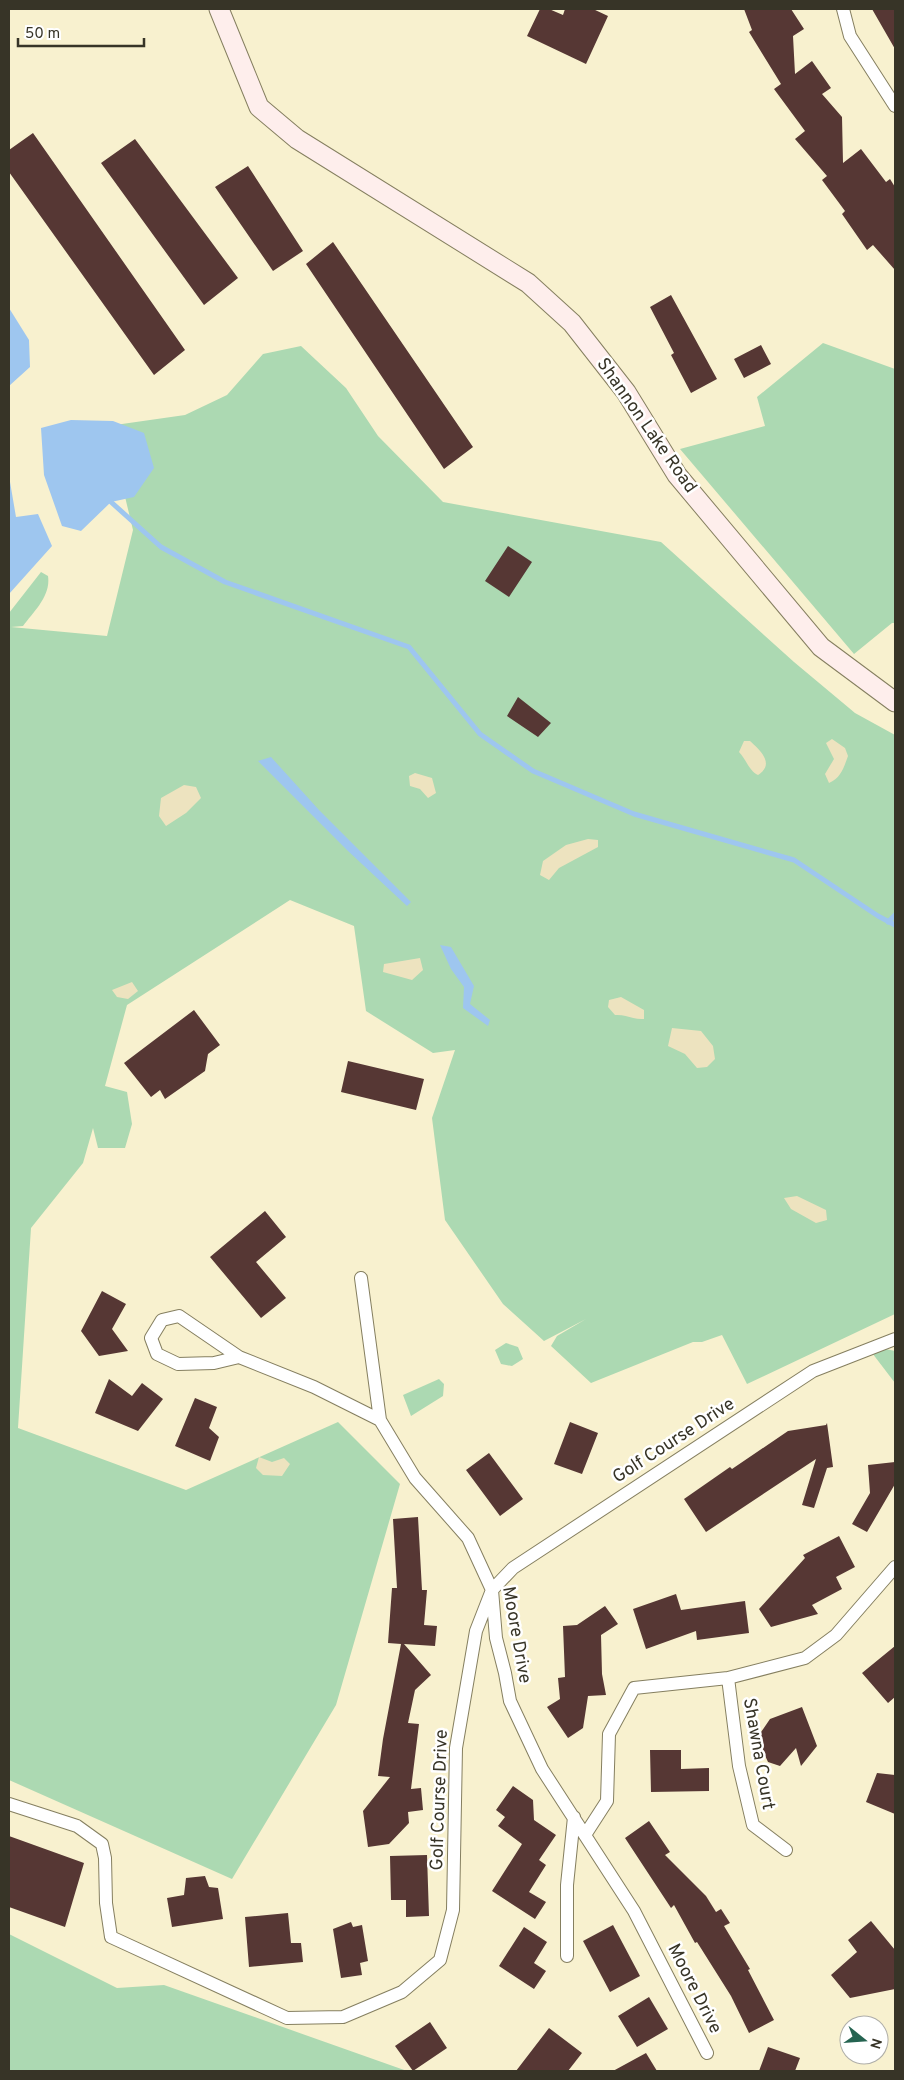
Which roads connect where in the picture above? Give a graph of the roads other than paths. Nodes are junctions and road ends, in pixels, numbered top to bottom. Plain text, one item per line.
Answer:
1 (219, 9) edge
2 (842, 9) edge
3 (895, 106) edge
4 (895, 702) edge
5 (361, 1278) dead end
6 (895, 1339) edge
7 (239, 1357) junction
8 (380, 1420) junction
9 (895, 1567) edge
10 (492, 1590) junction
11 (728, 1678) junction
12 (9, 1804) edge
13 (574, 1817) junction
14 (586, 1835) junction
15 (786, 1850) dead end
16 (567, 1956) dead end
17 (707, 2053) dead end

1 - 4 main road, Shannon Lake Road
2 - 3 street
5 - 8 street
6 - 10 street, Golf Course Drive
7 - 7 street
7 - 8 street
8 - 10 street, Moore Drive
9 - 11 street
10 - 12 street, Golf Course Drive
10 - 13 street, Moore Drive
11 - 14 street
11 - 15 street, Shawna Court
13 - 14 street, Moore Drive
13 - 16 street
14 - 17 street, Moore Drive

